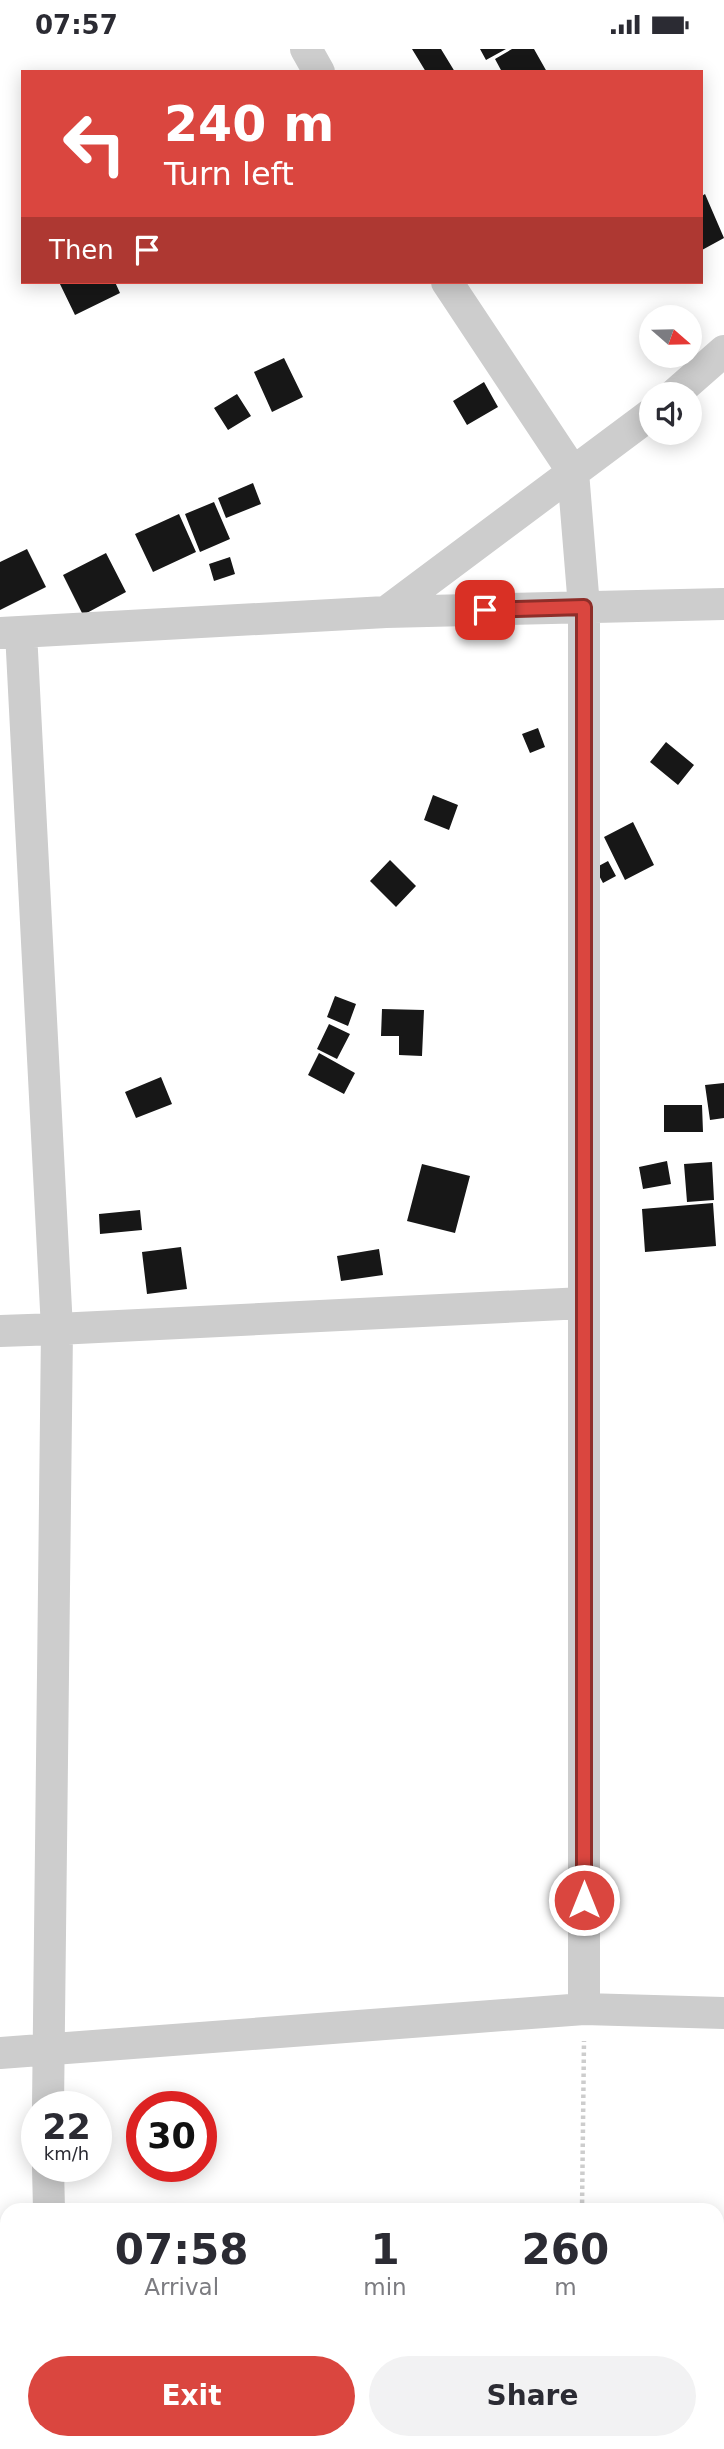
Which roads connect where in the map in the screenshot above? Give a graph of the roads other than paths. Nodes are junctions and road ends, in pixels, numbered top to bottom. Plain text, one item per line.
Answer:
1 (306, 49) edge
2 (318, 70) edge
3 (448, 284) edge
4 (724, 351) edge
5 (689, 382) edge
6 (639, 423) edge
7 (573, 472) junction
8 (724, 604) edge
9 (584, 607) junction
10 (386, 612) junction
11 (11, 633) edge
12 (583, 1303) junction
13 (57, 1329) junction
14 (0, 1331) edge
15 (584, 2009) junction
16 (724, 2013) edge
17 (47, 2050) junction
18 (0, 2053) edge
19 (48, 2091) edge
20 (48, 2182) edge
21 (49, 2203) edge

1 - 2 street
3 - 7 street
4 - 5 street
6 - 7 street
7 - 9 street
7 - 10 street
8 - 9 street
9 - 10 street
9 - 12 street
10 - 11 street
11 - 13 street
12 - 13 street
12 - 15 street
13 - 14 street
13 - 17 street
15 - 16 street
15 - 17 street
17 - 18 street
17 - 19 street
20 - 21 street

